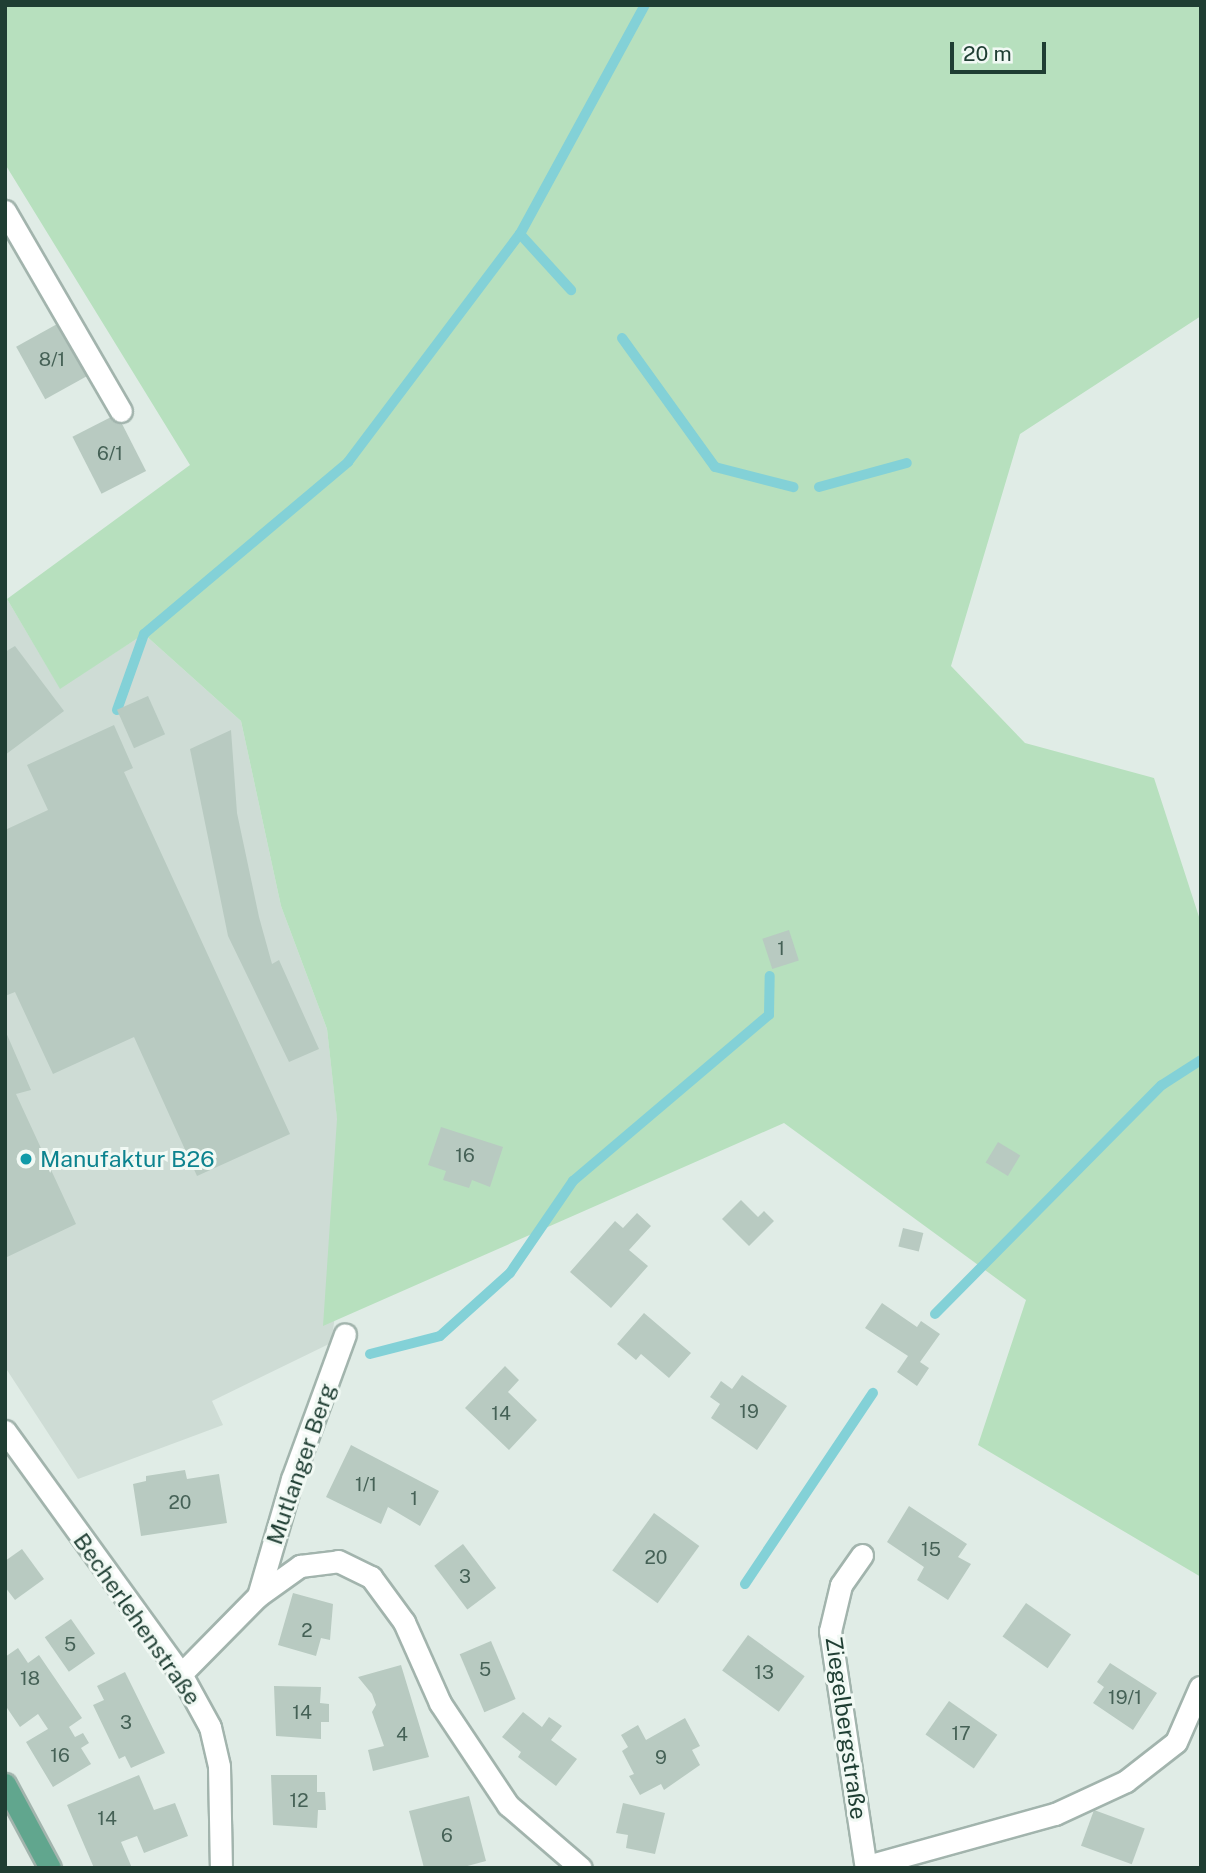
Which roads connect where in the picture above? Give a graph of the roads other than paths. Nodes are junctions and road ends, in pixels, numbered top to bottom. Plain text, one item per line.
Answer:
1 (5, 211) edge
2 (121, 411) dead end
3 (345, 1334) dead end
4 (5, 1431) edge
5 (862, 1555) dead end
6 (258, 1596) junction
7 (181, 1674) junction
8 (1200, 1687) edge
9 (5, 1784) edge
10 (867, 1867) edge
11 (51, 1868) edge
12 (221, 1868) edge
13 (581, 1868) edge

1 - 2 street
3 - 6 street, Mutlanger Berg
4 - 7 street, Becherlehenstraße
5 - 10 street, Ziegelbergstraße
6 - 7 street
6 - 13 street
7 - 12 street, Becherlehenstraße
8 - 10 street, Ziegelbergstraße
9 - 11 main road

